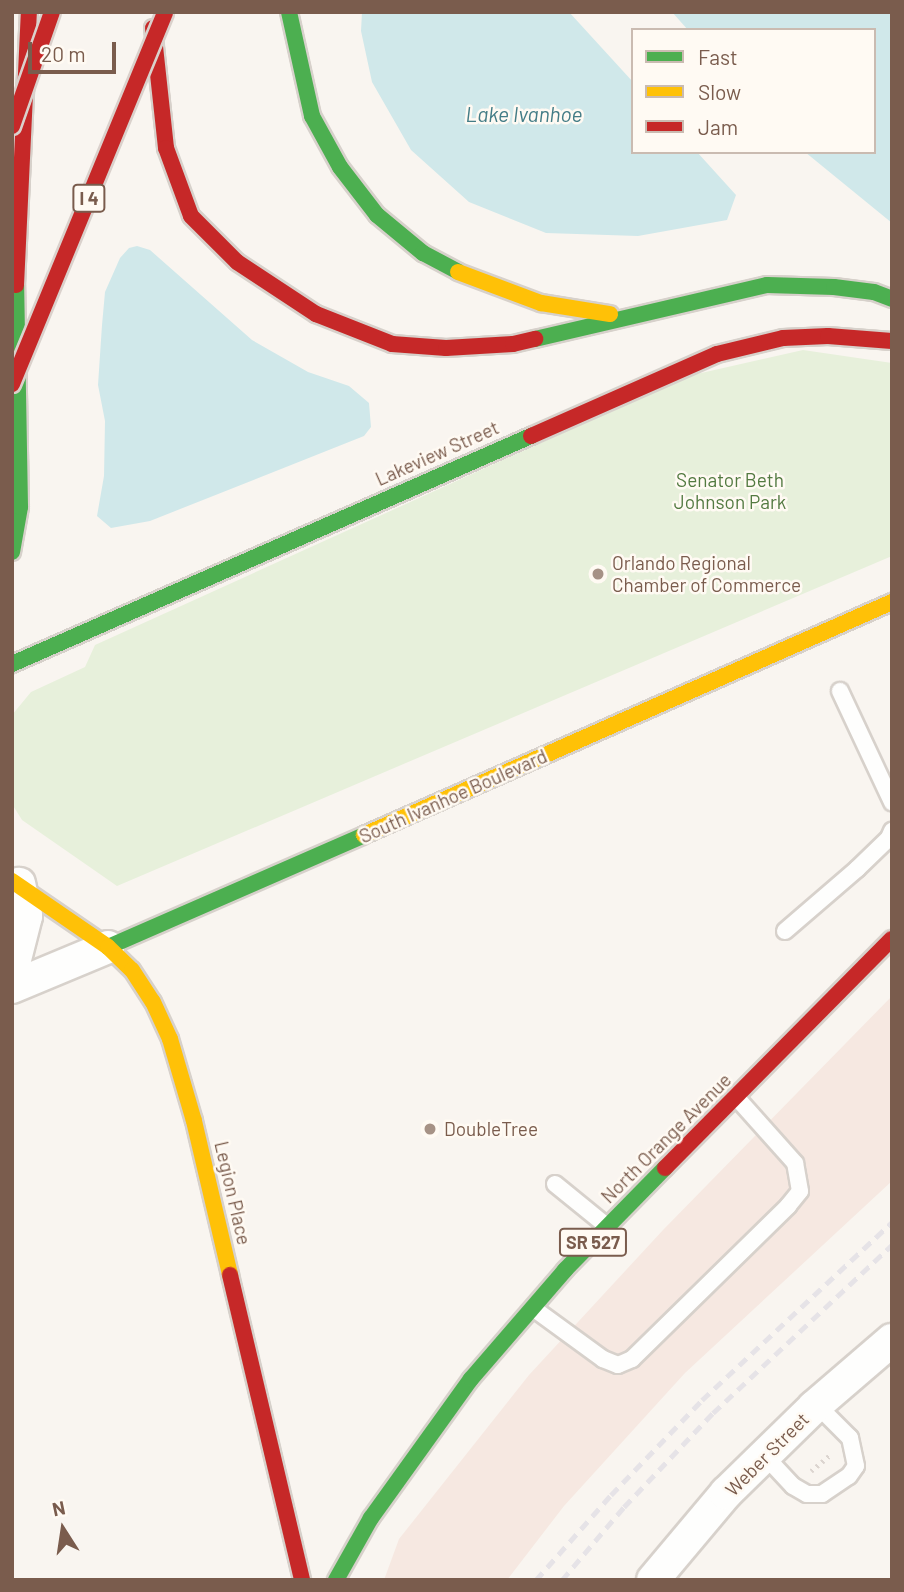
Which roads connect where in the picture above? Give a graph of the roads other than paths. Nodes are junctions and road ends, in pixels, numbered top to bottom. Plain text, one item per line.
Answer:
1 (29, 12) edge
2 (52, 12) edge
3 (152, 12) edge
4 (165, 12) edge
5 (289, 12) edge
6 (12, 126) edge
7 (892, 299) edge
8 (626, 316) junction
9 (892, 341) edge
10 (12, 384) edge
11 (12, 552) edge
12 (892, 602) edge
13 (12, 664) edge
14 (840, 691) dead end
15 (892, 802) edge
16 (892, 831) edge
17 (16, 882) edge
18 (786, 932) dead end
19 (892, 939) edge
20 (108, 947) junction
21 (12, 971) edge
22 (12, 987) edge
23 (736, 1097) junction
24 (555, 1184) dead end
25 (608, 1227) junction
26 (533, 1308) junction
27 (892, 1340) edge
28 (817, 1405) junction
29 (765, 1456) junction
30 (302, 1580) edge
31 (336, 1580) edge
32 (653, 1580) edge

1 - 11 main road
2 - 6 main road, bridge
3 - 8 main road
4 - 10 main road, I 4, bridge
5 - 8 main road
7 - 8 main road
9 - 13 main road, Lakeview Street
12 - 20 main road, South Ivanhoe Boulevard
14 - 15 lane
16 - 18 lane
17 - 20 main road, Legion Place
17 - 21 street
19 - 23 main road, North Orange Avenue / SR 527
20 - 22 street, South Ivanhoe Boulevard
20 - 30 main road, Legion Place
23 - 25 main road, North Orange Avenue / SR 527
23 - 26 lane
24 - 25 lane
25 - 26 main road, North Orange Avenue / SR 527
26 - 31 main road, North Orange Avenue / SR 527
27 - 28 street, Weber Street
28 - 29 street, Weber Street
28 - 29 lane
29 - 32 street, Weber Street

